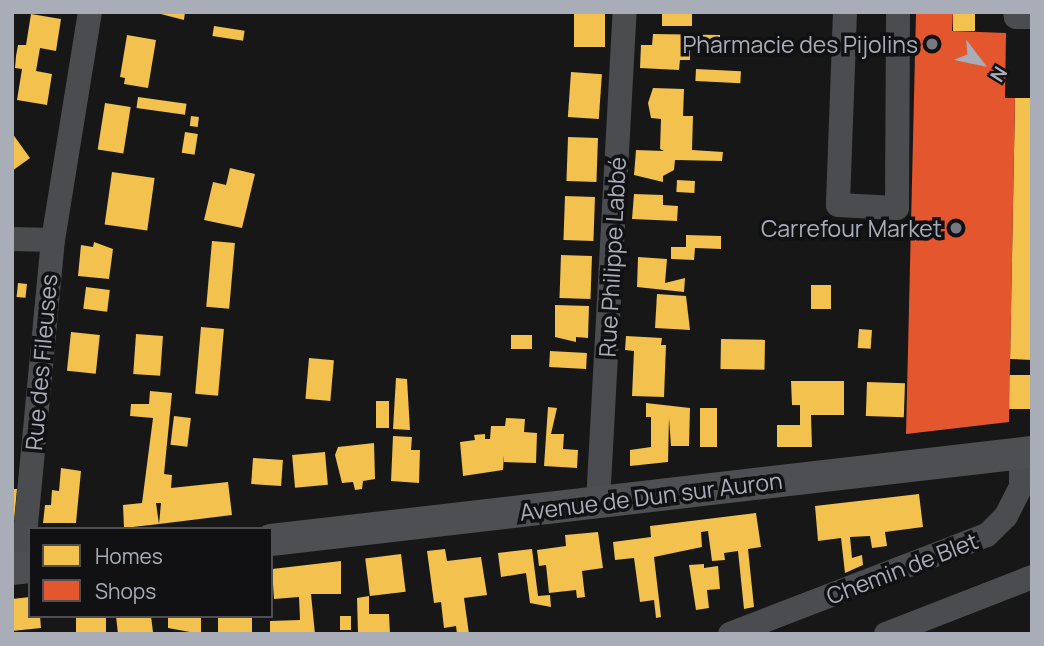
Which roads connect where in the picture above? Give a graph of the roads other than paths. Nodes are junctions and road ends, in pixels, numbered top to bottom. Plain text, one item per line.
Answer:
1 (90, 12) edge
2 (625, 12) edge
3 (845, 12) edge
4 (898, 12) edge
5 (1016, 12) edge
6 (1032, 17) edge
7 (12, 239) edge
8 (52, 240) junction
9 (1026, 453) edge
10 (598, 503) junction
11 (273, 540) edge
12 (21, 567) edge
13 (1032, 577) edge
14 (730, 634) edge
15 (886, 634) edge

1 - 8 street, Rue des Fileuses
2 - 10 street, Rue Philippe Labbé
3 - 4 street
5 - 6 street
7 - 8 street, Rue des Fileuses
8 - 12 street, Rue des Fileuses
9 - 10 main road, Avenue de Dun sur Auron
9 - 14 street, Chemin de Blet
10 - 11 main road, Avenue de Dun sur Auron
13 - 15 street

